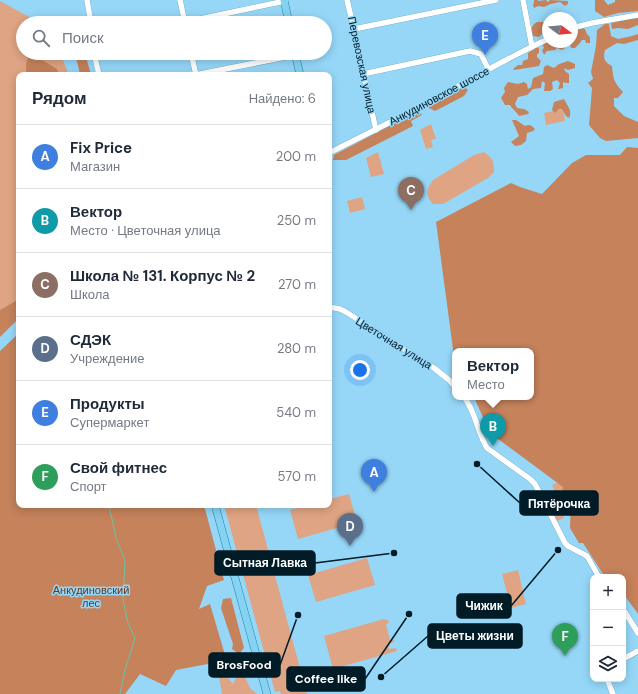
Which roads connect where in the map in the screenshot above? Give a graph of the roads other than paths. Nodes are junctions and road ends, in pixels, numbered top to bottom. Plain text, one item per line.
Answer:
1 (87, 0) edge
2 (180, 0) edge
3 (285, 0) edge
4 (347, 0) edge
5 (496, 0) edge
6 (523, 0) edge
7 (638, 15) edge
8 (90, 16) edge
9 (183, 16) edge
10 (215, 16) edge
11 (288, 16) edge
12 (578, 26) edge
13 (354, 29) junction
14 (542, 42) edge
15 (532, 47) junction
16 (96, 60) edge
17 (193, 60) edge
18 (267, 60) edge
19 (296, 60) edge
20 (488, 69) junction
21 (98, 72) edge
22 (195, 72) edge
23 (210, 72) edge
24 (299, 72) edge
25 (364, 74) junction
26 (376, 130) junction
27 (332, 151) edge
28 (332, 308) edge
29 (452, 384) edge
30 (466, 400) edge
31 (216, 508) edge
32 (598, 574) edge
33 (624, 610) edge
34 (638, 633) edge
35 (638, 651) edge
36 (626, 657) edge
37 (608, 682) edge
38 (267, 694) edge
39 (613, 694) edge

1 - 8 street
2 - 9 street
3 - 10 street
3 - 11 main road
4 - 13 street, Перевозская улица
5 - 13 street
6 - 15 street
7 - 12 street
13 - 25 street, Перевозская улица
14 - 15 street, Анкудиновское шоссе
15 - 20 street, Анкудиновское шоссе
16 - 21 street
17 - 22 street
18 - 23 street
19 - 24 main road
20 - 25 street
20 - 26 street, Анкудиновское шоссе
25 - 26 street, Перевозская улица
26 - 27 street, Анкудиновское шоссе
28 - 29 street, Цветочная улица
30 - 32 street
31 - 38 main road
33 - 34 street
35 - 36 street
37 - 39 street

